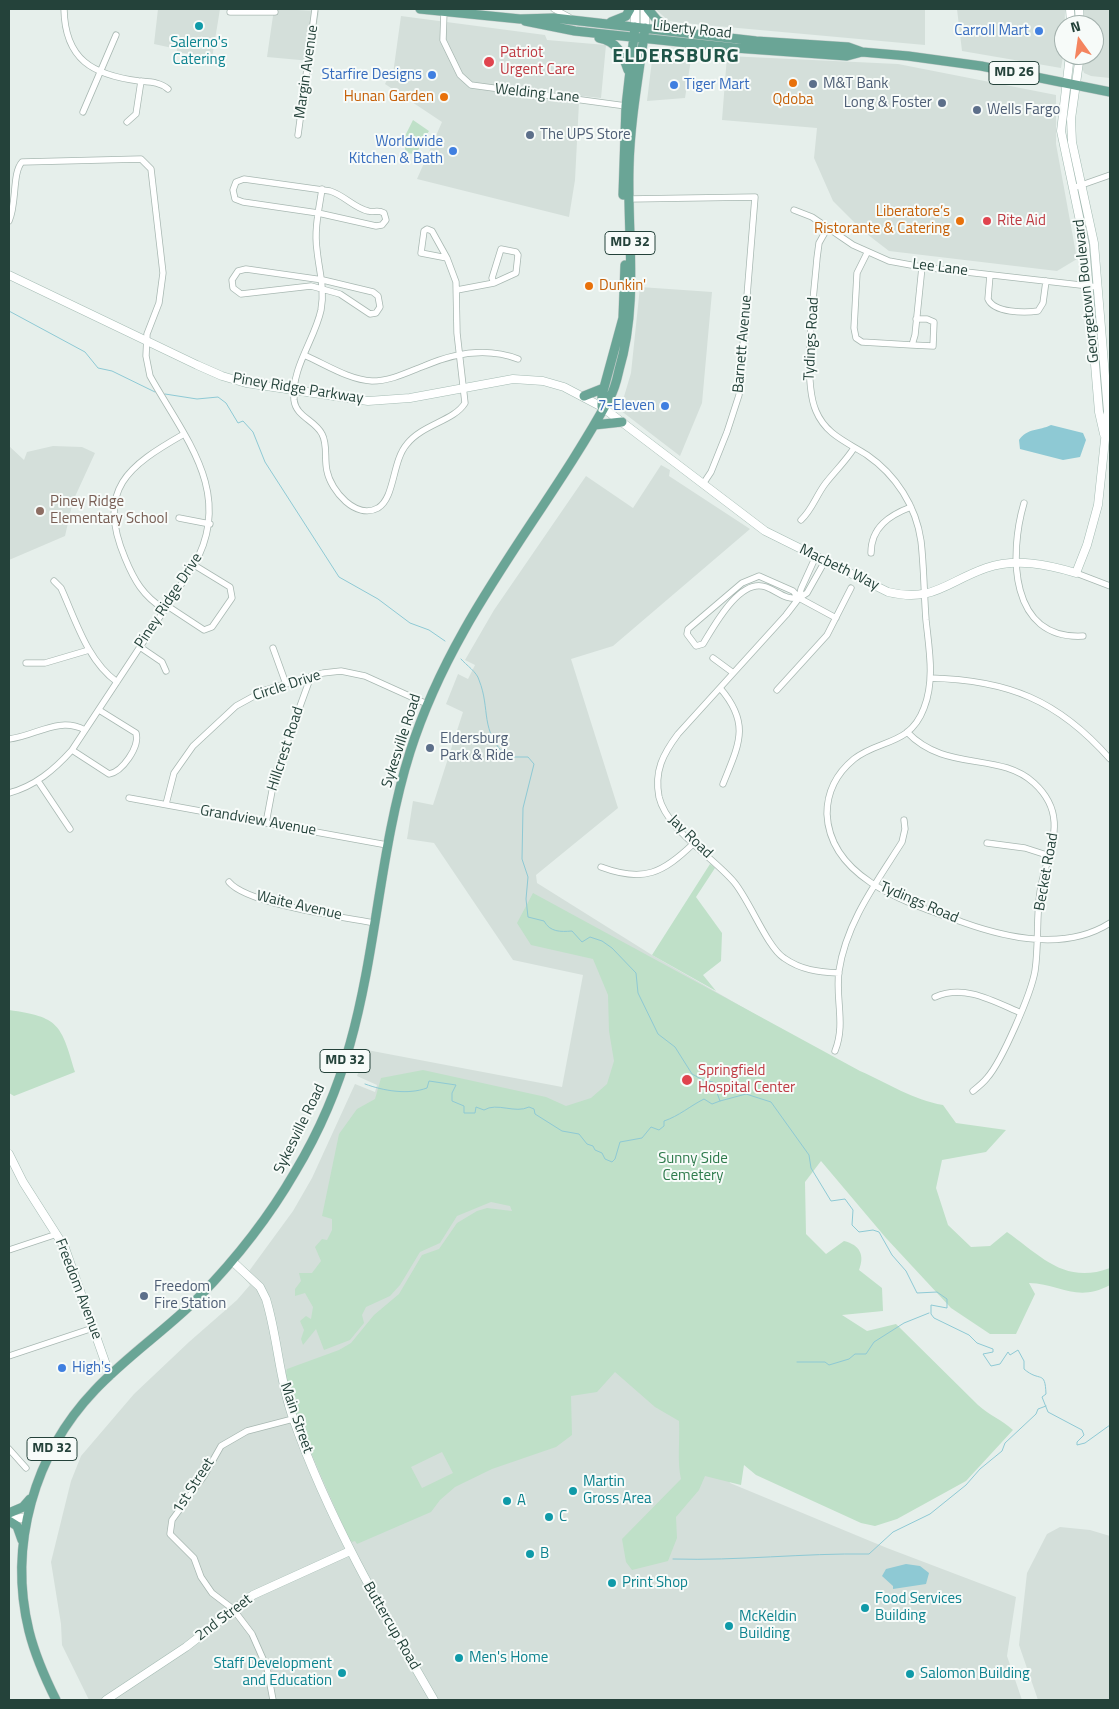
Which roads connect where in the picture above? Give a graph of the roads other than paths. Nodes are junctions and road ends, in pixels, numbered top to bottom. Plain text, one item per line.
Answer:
1 (64, 9) edge
2 (315, 9) edge
3 (420, 9) edge
4 (553, 9) edge
5 (630, 9) edge
6 (635, 9) edge
7 (647, 9) edge
8 (256, 10) edge
9 (444, 11) junction
10 (230, 12) dead end
11 (275, 12) dead end
12 (539, 18) junction
13 (520, 19) junction
14 (575, 20) junction
15 (603, 24) junction
16 (635, 27) junction
17 (645, 28) junction
18 (575, 31) junction
19 (676, 31) junction
20 (116, 35) dead end
21 (634, 37) junction
22 (644, 38) junction
23 (862, 52) junction
24 (1070, 65) edge
25 (1077, 65) edge
26 (100, 73) junction
27 (630, 74) junction
28 (141, 81) junction
29 (1070, 85) junction
30 (168, 89) dead end
31 (1110, 92) edge
32 (626, 106) junction
33 (83, 112) dead end
34 (127, 122) dead end
35 (298, 136) dead end
36 (1110, 175) edge
37 (1082, 184) junction
38 (1072, 188) junction
39 (322, 190) junction
40 (629, 200) junction
41 (794, 210) dead end
42 (318, 213) junction
43 (9, 221) edge
44 (828, 227) junction
45 (867, 253) junction
46 (447, 258) junction
47 (922, 267) junction
48 (9, 275) edge
49 (990, 275) junction
50 (323, 280) junction
51 (1046, 281) junction
52 (494, 283) junction
53 (1089, 286) junction
54 (1098, 287) junction
55 (324, 289) junction
56 (457, 290) junction
57 (916, 319) junction
58 (147, 342) junction
59 (912, 345) junction
60 (304, 355) junction
61 (459, 355) junction
62 (518, 359) dead end
63 (464, 388) junction
64 (604, 388) junction
65 (294, 392) junction
66 (584, 396) junction
67 (602, 407) junction
68 (622, 422) junction
69 (594, 425) junction
70 (184, 434) junction
71 (1108, 438) edge
72 (854, 448) junction
73 (703, 484) junction
74 (1024, 503) dead end
75 (911, 507) junction
76 (179, 518) dead end
77 (801, 520) dead end
78 (210, 524) junction
79 (871, 553) dead end
80 (816, 556) junction
81 (825, 561) junction
82 (1017, 563) junction
83 (194, 565) junction
84 (1076, 573) junction
85 (54, 581) dead end
86 (1110, 586) edge
87 (851, 588) dead end
88 (925, 596) junction
89 (799, 598) junction
90 (165, 607) junction
91 (836, 618) junction
92 (1083, 636) dead end
93 (140, 647) junction
94 (273, 648) dead end
95 (88, 650) junction
96 (713, 658) dead end
97 (26, 663) dead end
98 (166, 671) dead end
99 (732, 672) junction
100 (311, 676) junction
101 (930, 678) junction
102 (117, 682) junction
103 (286, 684) junction
104 (720, 688) junction
105 (777, 690) dead end
106 (427, 704) junction
107 (99, 710) junction
108 (85, 730) junction
109 (907, 732) junction
110 (9, 739) edge
111 (72, 750) junction
112 (1110, 759) edge
113 (38, 781) junction
114 (723, 784) dead end
115 (9, 793) edge
116 (129, 798) dead end
117 (166, 804) junction
118 (904, 820) dead end
119 (266, 823) junction
120 (70, 829) dead end
121 (694, 843) junction
122 (987, 843) dead end
123 (387, 845) junction
124 (1050, 856) junction
125 (601, 867) dead end
126 (229, 882) dead end
127 (874, 884) junction
128 (374, 923) junction
129 (1110, 923) edge
130 (1038, 939) junction
131 (839, 973) junction
132 (935, 997) dead end
133 (1021, 1013) junction
134 (835, 1051) dead end
135 (973, 1091) dead end
136 (9, 1154) edge
137 (57, 1234) junction
138 (9, 1250) edge
139 (232, 1260) junction
140 (93, 1328) junction
141 (9, 1356) edge
142 (110, 1376) junction
143 (293, 1420) junction
144 (9, 1449) edge
145 (26, 1468) dead end
146 (32, 1497) junction
147 (9, 1513) edge
148 (27, 1517) junction
149 (9, 1521) edge
150 (23, 1545) junction
151 (350, 1552) junction
152 (233, 1609) junction
153 (56, 1700) edge
154 (106, 1700) edge
155 (273, 1700) edge
156 (434, 1700) edge

1 - 26 street
2 - 35 street, Margin Avenue
3 - 9 main road, Liberty Road / MD 26
4 - 12 street
4 - 14 street
5 - 15 main road
6 - 16 street, Sykesville Road / MD 32
7 - 17 street, Sykesville Road / MD 32
7 - 19 main road
8 - 10 street
8 - 11 street
9 - 13 main road, Liberty Road / MD 26
9 - 32 street, Welding Lane
12 - 13 main road, Liberty Road / MD 26
12 - 14 main road, Liberty Road / MD 26
13 - 18 main road, Liberty Road / MD 26
14 - 15 main road, Liberty Road / MD 26
15 - 16 main road, Liberty Road / MD 26
16 - 17 main road, Liberty Road / MD 26
16 - 21 main road, Sykesville Road / MD 32
17 - 19 main road, Liberty Road / MD 26
17 - 22 main road, Sykesville Road / MD 32
18 - 21 main road, Liberty Road / MD 26
18 - 27 main road
19 - 23 main road, Liberty Road / MD 26
20 - 26 street
21 - 22 main road, Liberty Road / MD 26
21 - 27 main road, Sykesville Road / MD 32
22 - 23 main road, Liberty Road / MD 26
22 - 40 main road, Sykesville Road / MD 32
23 - 29 main road, Liberty Road / MD 26
24 - 29 street, Georgetown Boulevard
25 - 29 street, Georgetown Boulevard
26 - 28 street
26 - 33 street
27 - 32 main road, Sykesville Road / MD 32
28 - 30 street
28 - 34 street
29 - 31 main road, Liberty Road / MD 26
29 - 37 street, Georgetown Boulevard
29 - 38 street, Georgetown Boulevard
32 - 64 main road, Sykesville Road / MD 32
36 - 37 street
37 - 38 street
37 - 54 street, Georgetown Boulevard
38 - 53 street, Georgetown Boulevard
39 - 42 street
39 - 42 street
39 - 42 street
40 - 67 main road, Sykesville Road / MD 32
40 - 73 street, Barnett Avenue
41 - 44 street, Lee Lane
42 - 50 street
43 - 58 street, Piney Ridge Drive
44 - 45 street, Lee Lane
44 - 72 street, Tydings Road
45 - 47 street, Lee Lane
45 - 59 street
46 - 46 street
46 - 56 street
47 - 49 street, Lee Lane
47 - 57 street
48 - 58 street, Piney Ridge Parkway
49 - 51 street, Lee Lane
49 - 51 street
50 - 55 street
50 - 55 street
50 - 55 street
51 - 53 street, Lee Lane
52 - 52 street
52 - 56 street
53 - 54 street, Lee Lane
53 - 71 street, Georgetown Boulevard
54 - 71 street, Georgetown Boulevard
55 - 60 street
56 - 61 street
57 - 59 street
57 - 59 street
58 - 65 street, Piney Ridge Parkway
58 - 70 street, Piney Ridge Drive
60 - 61 street
60 - 65 street
61 - 62 street
61 - 63 street
63 - 65 street, Piney Ridge Parkway
63 - 65 street
63 - 66 street, Piney Ridge Parkway
64 - 66 main road
64 - 67 main road, Sykesville Road / MD 32
66 - 67 street, Piney Ridge Parkway
67 - 68 street, Macbeth Way
67 - 69 main road, Sykesville Road / MD 32
68 - 69 main road
68 - 73 street, Macbeth Way
69 - 106 main road, Sykesville Road / MD 32
70 - 78 street, Piney Ridge Drive
70 - 90 street
71 - 84 street, Georgetown Boulevard
72 - 75 street, Tydings Road
72 - 77 street
73 - 80 street, Macbeth Way
74 - 82 street
75 - 79 street
75 - 88 street, Tydings Road
76 - 78 street
78 - 83 street, Piney Ridge Drive
80 - 81 street, Macbeth Way
80 - 89 street, Jay Road
81 - 88 street, Macbeth Way
81 - 89 street, Jay Road
82 - 84 street, Macbeth Way
82 - 88 street, Macbeth Way
82 - 92 street
83 - 90 street, Piney Ridge Drive
83 - 90 street
84 - 86 street, Macbeth Way
85 - 95 street
87 - 91 street
88 - 101 street, Tydings Road
89 - 89 street
89 - 91 street
89 - 99 street, Jay Road
90 - 93 street, Piney Ridge Drive
91 - 105 street
93 - 98 street
93 - 102 street, Piney Ridge Drive
94 - 103 street
95 - 97 street
95 - 102 street
96 - 99 street
99 - 104 street, Jay Road
100 - 103 street, Circle Drive
100 - 106 street, Circle Drive
100 - 119 street, Hillcrest Road
101 - 109 street, Tydings Road
101 - 112 street
102 - 107 street, Piney Ridge Drive
103 - 117 street, Circle Drive
104 - 114 street
104 - 121 street, Jay Road
106 - 123 main road, Sykesville Road / MD 32
107 - 108 street, Piney Ridge Drive
107 - 111 street
108 - 110 street
108 - 111 street, Piney Ridge Drive
109 - 124 street, Becket Road
109 - 127 street, Tydings Road
111 - 113 street, Piney Ridge Drive
113 - 115 street, Piney Ridge Drive
113 - 120 street
116 - 117 street, Grandview Avenue
117 - 119 street, Grandview Avenue
118 - 127 street
119 - 123 street, Grandview Avenue
121 - 125 street
121 - 131 street, Jay Road
122 - 124 street
123 - 128 main road, Sykesville Road / MD 32
124 - 130 street, Becket Road
126 - 128 street, Waite Avenue
127 - 130 street, Tydings Road
127 - 131 street
128 - 139 main road, Sykesville Road / MD 32
129 - 130 street, Tydings Road
130 - 133 street, Becket Road
131 - 134 street
132 - 133 street
133 - 135 street, Becket Road
136 - 137 street, Freedom Avenue
137 - 138 street
137 - 140 street, Freedom Avenue
139 - 142 main road, Sykesville Road / MD 32
139 - 143 street, Main Street
140 - 141 street
140 - 142 street, Freedom Avenue
142 - 146 main road, Sykesville Road / MD 32
143 - 151 street, Main Street
143 - 152 street, 1st Street
144 - 145 street
146 - 147 main road
146 - 148 main road, Sykesville Road / MD 32
147 - 148 street
148 - 149 street
148 - 150 main road, Sykesville Road / MD 32
149 - 150 main road
150 - 153 main road, Sykesville Road / MD 32
151 - 152 street, 2nd Street
151 - 156 street, Buttercup Road
152 - 154 street, 2nd Street
152 - 155 street, 1st Street

